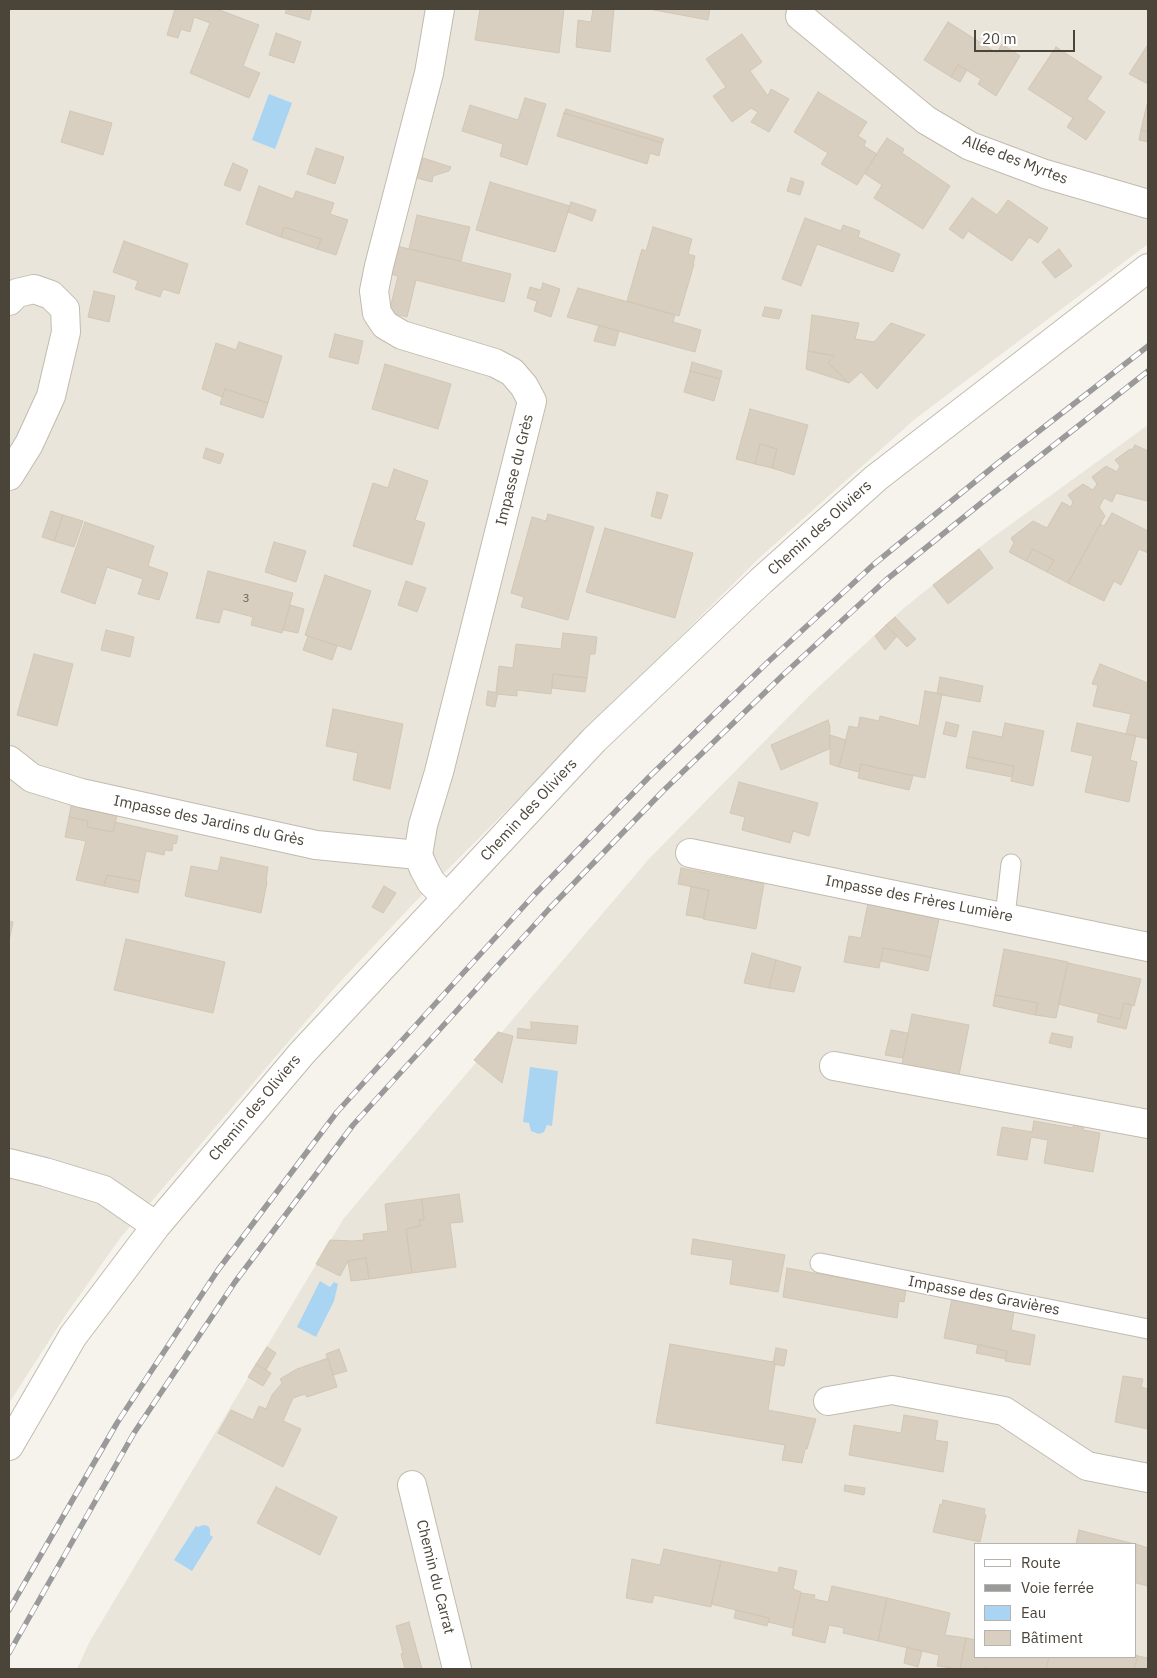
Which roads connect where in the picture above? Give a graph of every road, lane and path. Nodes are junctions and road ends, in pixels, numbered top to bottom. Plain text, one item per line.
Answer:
1 (440, 9) edge
2 (800, 16) dead end
3 (1148, 204) edge
4 (1148, 268) edge
5 (9, 302) edge
6 (9, 476) edge
7 (9, 760) edge
8 (690, 853) dead end
9 (418, 854) junction
10 (1011, 864) dead end
11 (447, 898) junction
12 (1005, 916) junction
13 (1148, 947) edge
14 (834, 1066) dead end
15 (1148, 1124) edge
16 (9, 1164) edge
17 (156, 1226) junction
18 (820, 1263) dead end
19 (1148, 1329) edge
20 (828, 1401) dead end
21 (9, 1446) edge
22 (1148, 1478) edge
23 (412, 1485) dead end
24 (457, 1669) edge

1 - 9 street, Impasse du Grès
2 - 3 street, Allée des Myrtes
4 - 11 street, Chemin des Oliviers
5 - 6 street
7 - 9 street, Impasse des Jardins du Grès
8 - 12 street, Impasse des Frères Lumière
9 - 11 street
10 - 12 lane
11 - 17 street, Chemin des Oliviers
12 - 13 street, Impasse des Frères Lumière
14 - 15 street
16 - 17 street
17 - 21 street, Chemin des Oliviers
18 - 19 lane, Impasse des Gravières
20 - 22 street
23 - 24 street, Chemin du Carrat

